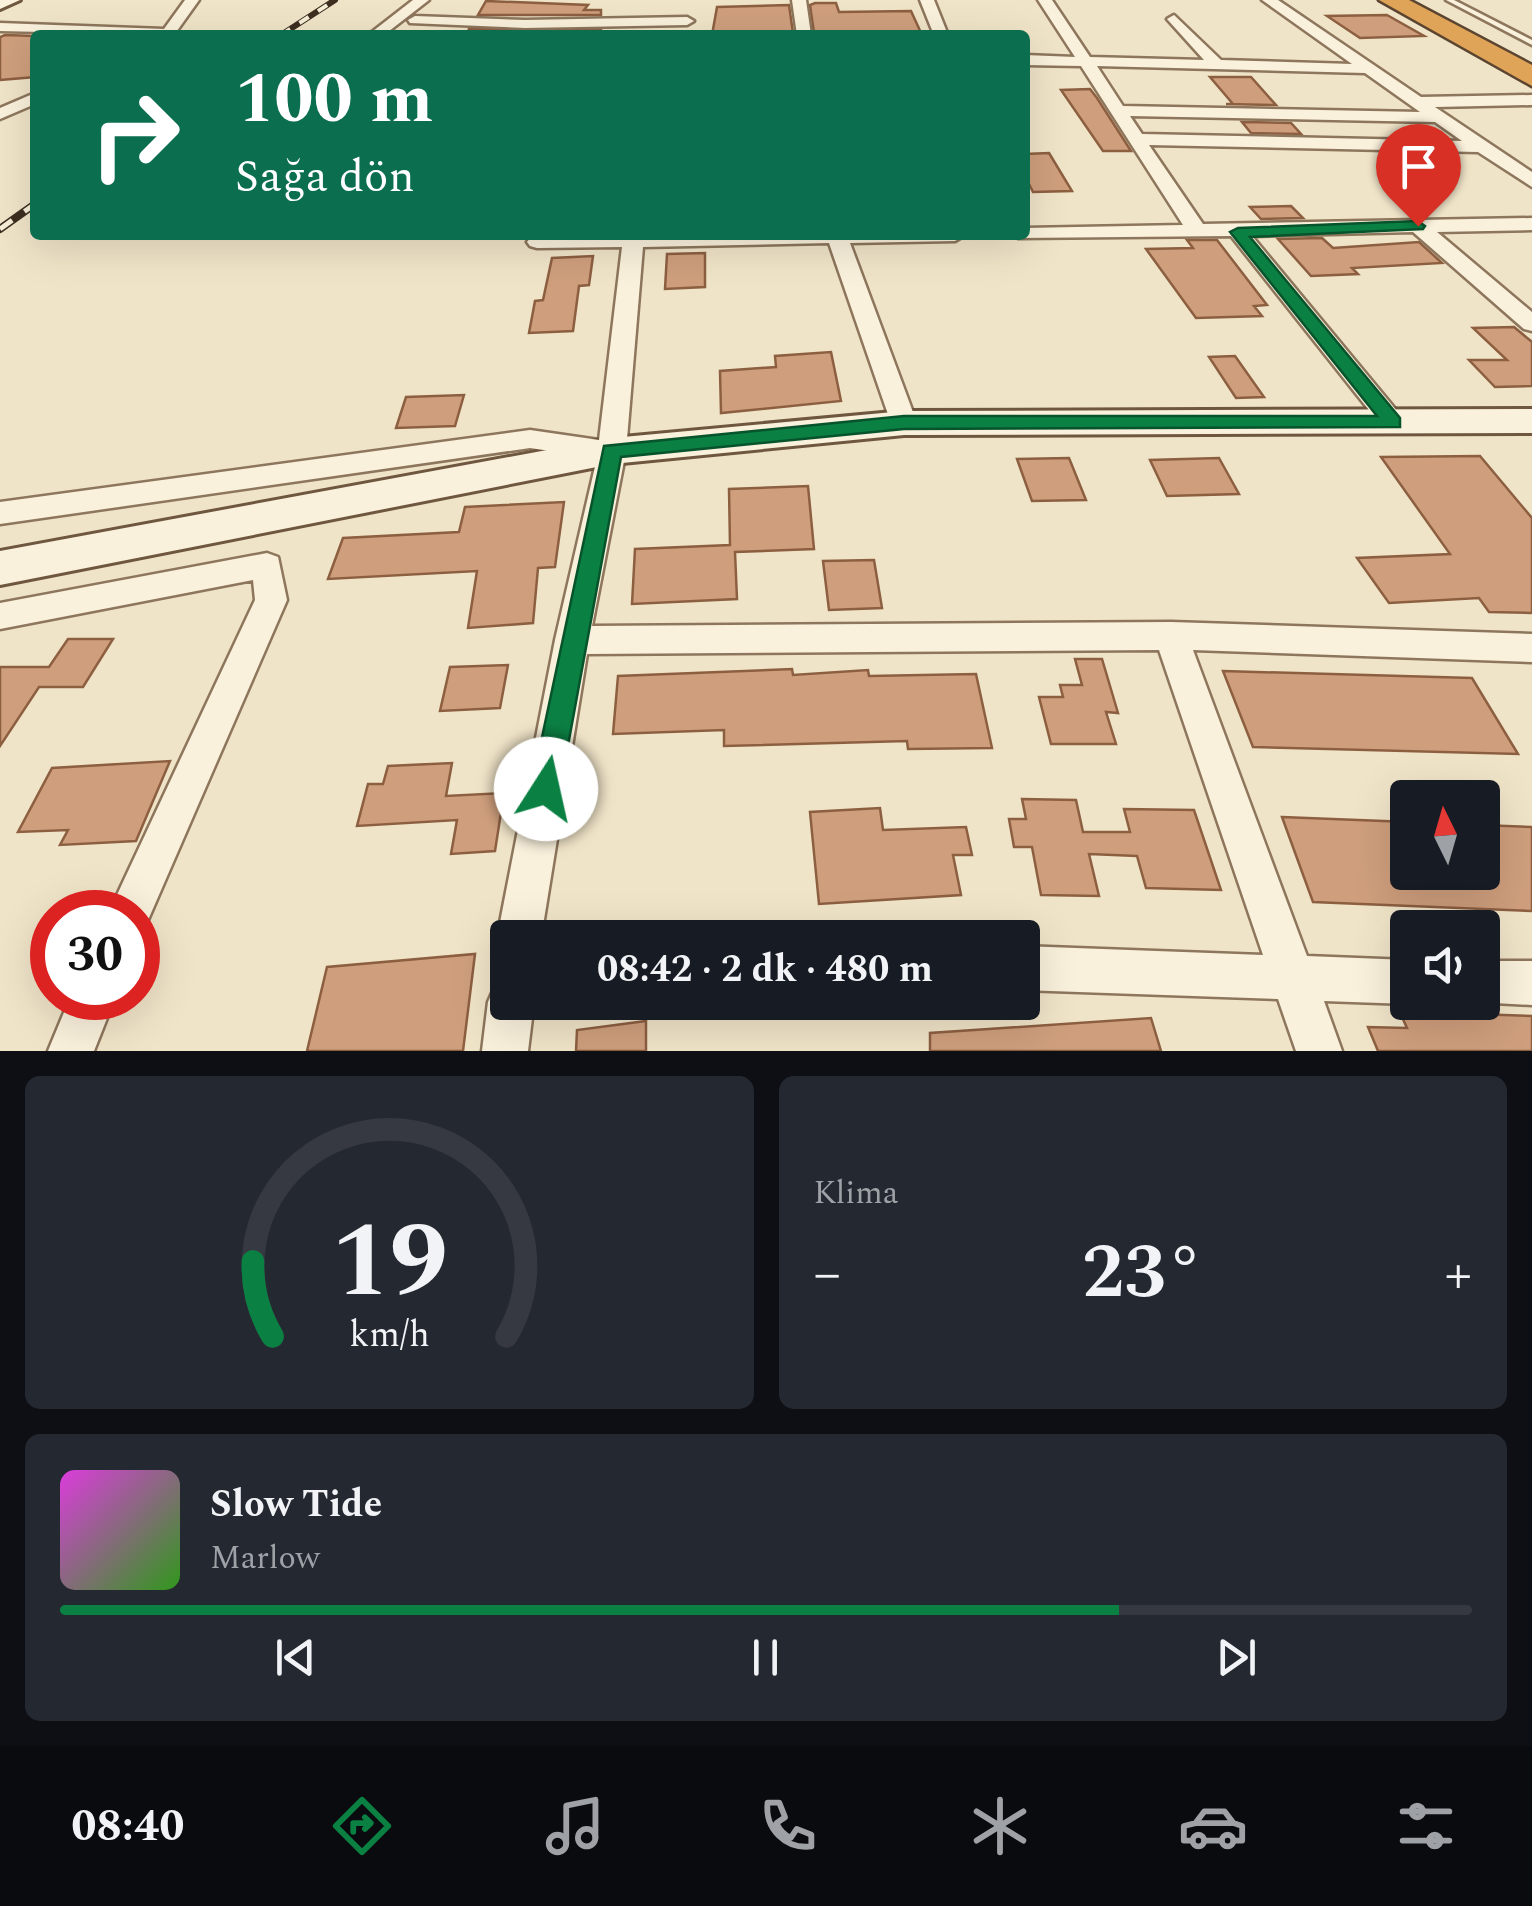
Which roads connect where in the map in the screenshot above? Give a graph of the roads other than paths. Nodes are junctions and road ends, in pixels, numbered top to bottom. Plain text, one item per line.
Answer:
1 (11, 0) edge
2 (192, 0) edge
3 (422, 0) edge
4 (690, 0) edge
5 (799, 0) edge
6 (926, 0) edge
7 (1045, 0) edge
8 (1269, 0) edge
9 (1391, 0) edge
10 (1419, 0) edge
11 (1449, 0) edge
12 (0, 3) edge
13 (598, 3) dead end
14 (1174, 19) dead end
15 (414, 20) dead end
16 (585, 23) junction
17 (0, 27) edge
18 (685, 28) edge
19 (72, 30) edge
20 (170, 30) edge
21 (382, 30) edge
22 (803, 30) edge
23 (939, 30) edge
24 (1532, 42) edge
25 (1532, 58) edge
26 (1030, 60) edge
27 (1087, 62) junction
28 (1218, 66) junction
29 (1374, 69) junction
30 (1532, 77) edge
31 (30, 93) edge
32 (30, 94) edge
33 (1532, 100) edge
34 (1417, 102) junction
35 (0, 103) edge
36 (1120, 111) junction
37 (0, 114) edge
38 (1435, 117) junction
39 (1138, 140) junction
40 (1480, 146) junction
41 (1532, 181) edge
42 (1532, 224) edge
43 (1418, 226) junction
44 (1030, 232) edge
45 (1198, 232) junction
46 (1238, 232) junction
47 (575, 240) edge
48 (633, 240) edge
49 (838, 240) edge
50 (537, 242) dead end
51 (1532, 324) edge
52 (1393, 422) junction
53 (904, 423) junction
54 (1529, 426) edge
55 (612, 451) junction
56 (0, 512) edge
57 (0, 568) edge
58 (0, 616) edge
59 (1171, 636) junction
60 (572, 640) junction
61 (1532, 648) edge
62 (140, 890) edge
63 (522, 920) edge
64 (1040, 969) edge
65 (1294, 981) junction
66 (1390, 982) edge
67 (1500, 983) edge
68 (1532, 984) edge
69 (84, 1020) edge
70 (509, 1020) edge
71 (71, 1051) edge
72 (505, 1051) edge
73 (1319, 1051) edge

1 - 12 street
2 - 20 street
3 - 21 street
4 - 18 street
5 - 22 street
6 - 23 street
7 - 27 street
8 - 29 street
9 - 30 highway
10 - 25 highway
11 - 24 lane
13 - 16 street
14 - 28 street
15 - 16 street
16 - 18 street
17 - 19 street
26 - 27 street
27 - 28 street
27 - 36 street
28 - 29 street
29 - 34 street
31 - 35 street
32 - 37 street
33 - 34 street
34 - 38 street
36 - 38 street
36 - 39 street
38 - 40 street
39 - 40 street
39 - 45 street
40 - 41 street
42 - 43 street
43 - 46 street
43 - 51 street
44 - 45 street
45 - 46 street
46 - 52 street
47 - 50 street
48 - 55 street
49 - 53 street
52 - 53 street
52 - 54 street
53 - 55 street
55 - 56 street
55 - 57 street
55 - 60 street
58 - 62 street
59 - 60 street
59 - 61 street
59 - 65 street
60 - 63 street
64 - 65 street
65 - 66 street
65 - 73 street
67 - 68 street
69 - 71 street
70 - 72 street

